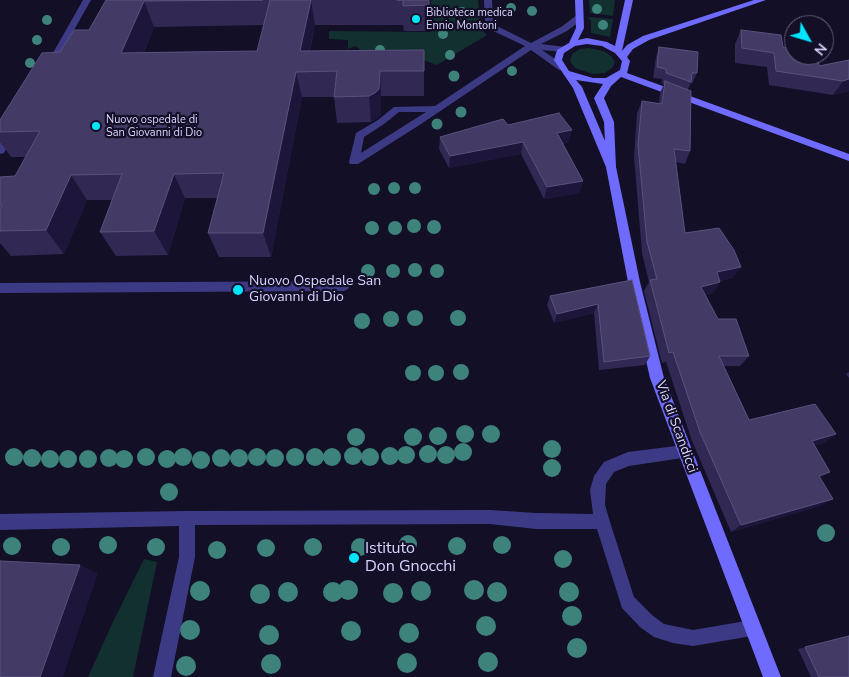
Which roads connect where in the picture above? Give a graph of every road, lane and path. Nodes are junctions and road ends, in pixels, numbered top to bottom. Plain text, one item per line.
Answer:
1 (88, 0) edge
2 (489, 0) edge
3 (579, 0) edge
4 (629, 0) edge
5 (762, 0) edge
6 (580, 17) junction
7 (572, 44) junction
8 (531, 46) junction
9 (563, 49) junction
10 (621, 53) junction
11 (564, 70) junction
12 (44, 76) edge
13 (618, 76) junction
14 (434, 109) junction
15 (15, 126) edge
16 (0, 151) edge
17 (849, 158) edge
18 (611, 168) junction
19 (344, 286) dead end
20 (0, 288) edge
21 (684, 452) junction
22 (187, 518) junction
23 (0, 522) edge
24 (602, 522) junction
25 (752, 628) junction
26 (162, 677) edge
27 (772, 677) edge

1 - 12 lane
2 - 8 lane
3 - 6 main road
4 - 10 main road
5 - 10 main road
6 - 7 main road
6 - 8 lane
7 - 9 main road
7 - 10 main road
8 - 9 lane
8 - 11 lane
8 - 14 lane
9 - 11 main road
10 - 13 main road
11 - 13 main road
11 - 18 main road, Via di Scandicci
13 - 17 main road
13 - 18 main road, Via di Scandicci
14 - 14 lane
15 - 16 lane
18 - 21 main road, Via di Scandicci
19 - 20 lane
21 - 24 lane
21 - 25 main road, Via di Scandicci
22 - 23 lane
22 - 24 lane
22 - 26 lane
24 - 25 lane
25 - 27 main road, Via di Scandicci

